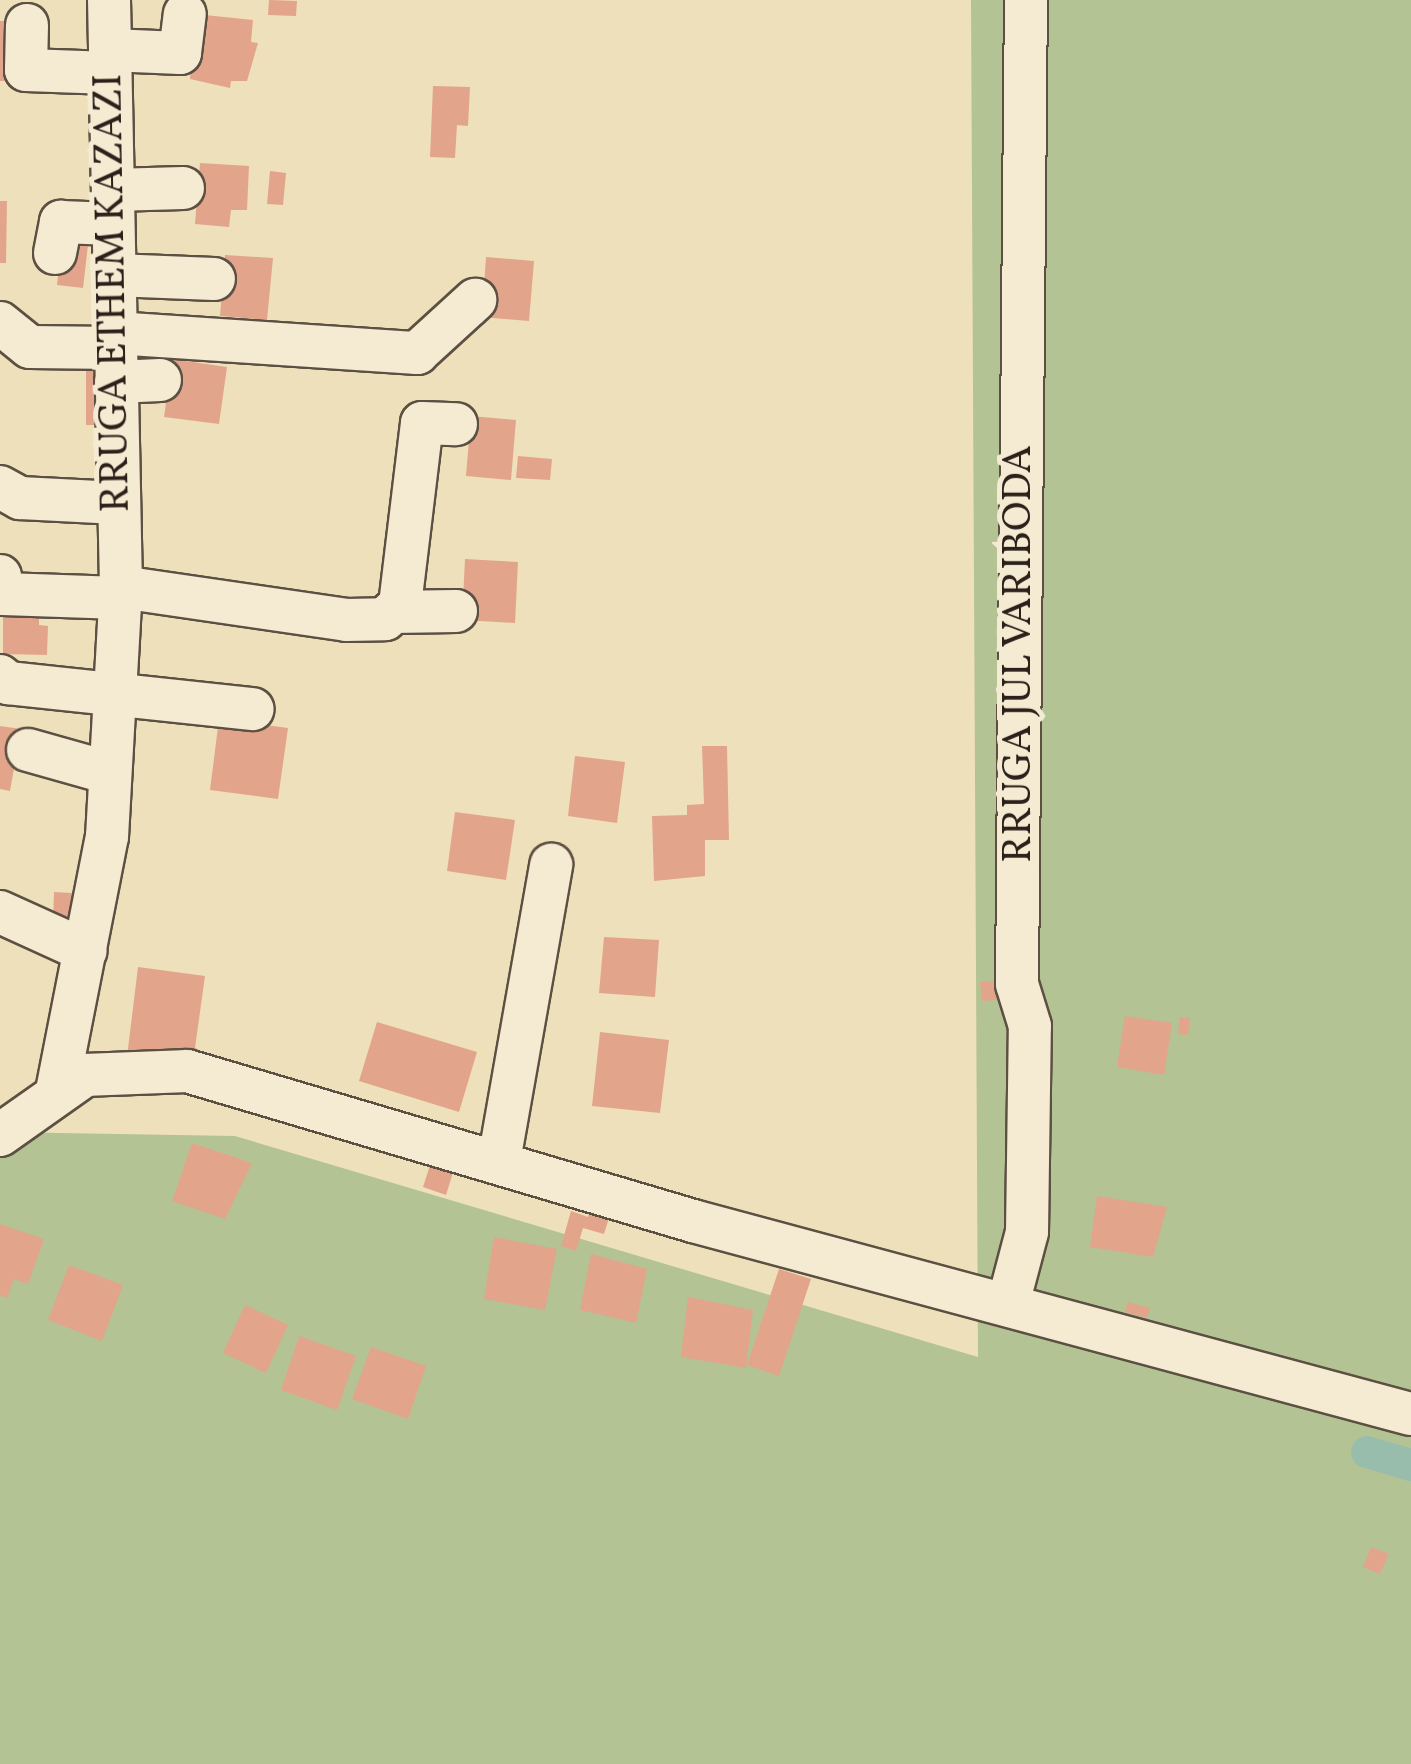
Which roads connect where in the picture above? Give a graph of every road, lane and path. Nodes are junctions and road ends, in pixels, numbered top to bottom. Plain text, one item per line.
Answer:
1 (110, 0) edge
2 (1026, 0) edge
3 (184, 14) dead end
4 (27, 25) dead end
5 (110, 62) junction
6 (184, 188) dead end
7 (113, 207) junction
8 (55, 254) dead end
9 (114, 274) junction
10 (214, 279) dead end
11 (475, 300) dead end
12 (0, 323) edge
13 (115, 354) junction
14 (160, 380) dead end
15 (456, 424) dead end
16 (0, 487) edge
17 (118, 502) junction
18 (0, 576) edge
19 (120, 592) junction
20 (456, 611) dead end
21 (392, 612) junction
22 (0, 676) edge
23 (115, 691) junction
24 (253, 708) dead end
25 (28, 750) dead end
26 (110, 772) junction
27 (551, 864) dead end
28 (0, 912) edge
29 (86, 952) junction
30 (57, 1091) junction
31 (0, 1135) edge
32 (499, 1161) junction
33 (1008, 1304) junction
34 (1411, 1414) edge

1 - 5 street, RRUGA ETHEM KAZAZI
2 - 33 street, RRUGA JUL VARIBODA
3 - 5 street
4 - 5 street
5 - 7 street, RRUGA ETHEM KAZAZI
6 - 7 street
7 - 8 street
7 - 9 street, RRUGA ETHEM KAZAZI
9 - 10 street
9 - 13 street, RRUGA ETHEM KAZAZI
11 - 13 street
12 - 13 street
13 - 14 street
13 - 17 street, RRUGA ETHEM KAZAZI
15 - 21 street
16 - 17 street
17 - 19 street, RRUGA ETHEM KAZAZI
18 - 19 street
19 - 21 street
19 - 23 street, RRUGA ETHEM KAZAZI
20 - 21 street
22 - 23 street
23 - 24 street
23 - 26 street, RRUGA ETHEM KAZAZI
25 - 26 street
26 - 29 street, RRUGA ETHEM KAZAZI
27 - 32 street
28 - 29 street
29 - 30 street, RRUGA ETHEM KAZAZI
30 - 31 street
30 - 32 street
32 - 33 street
33 - 34 street

